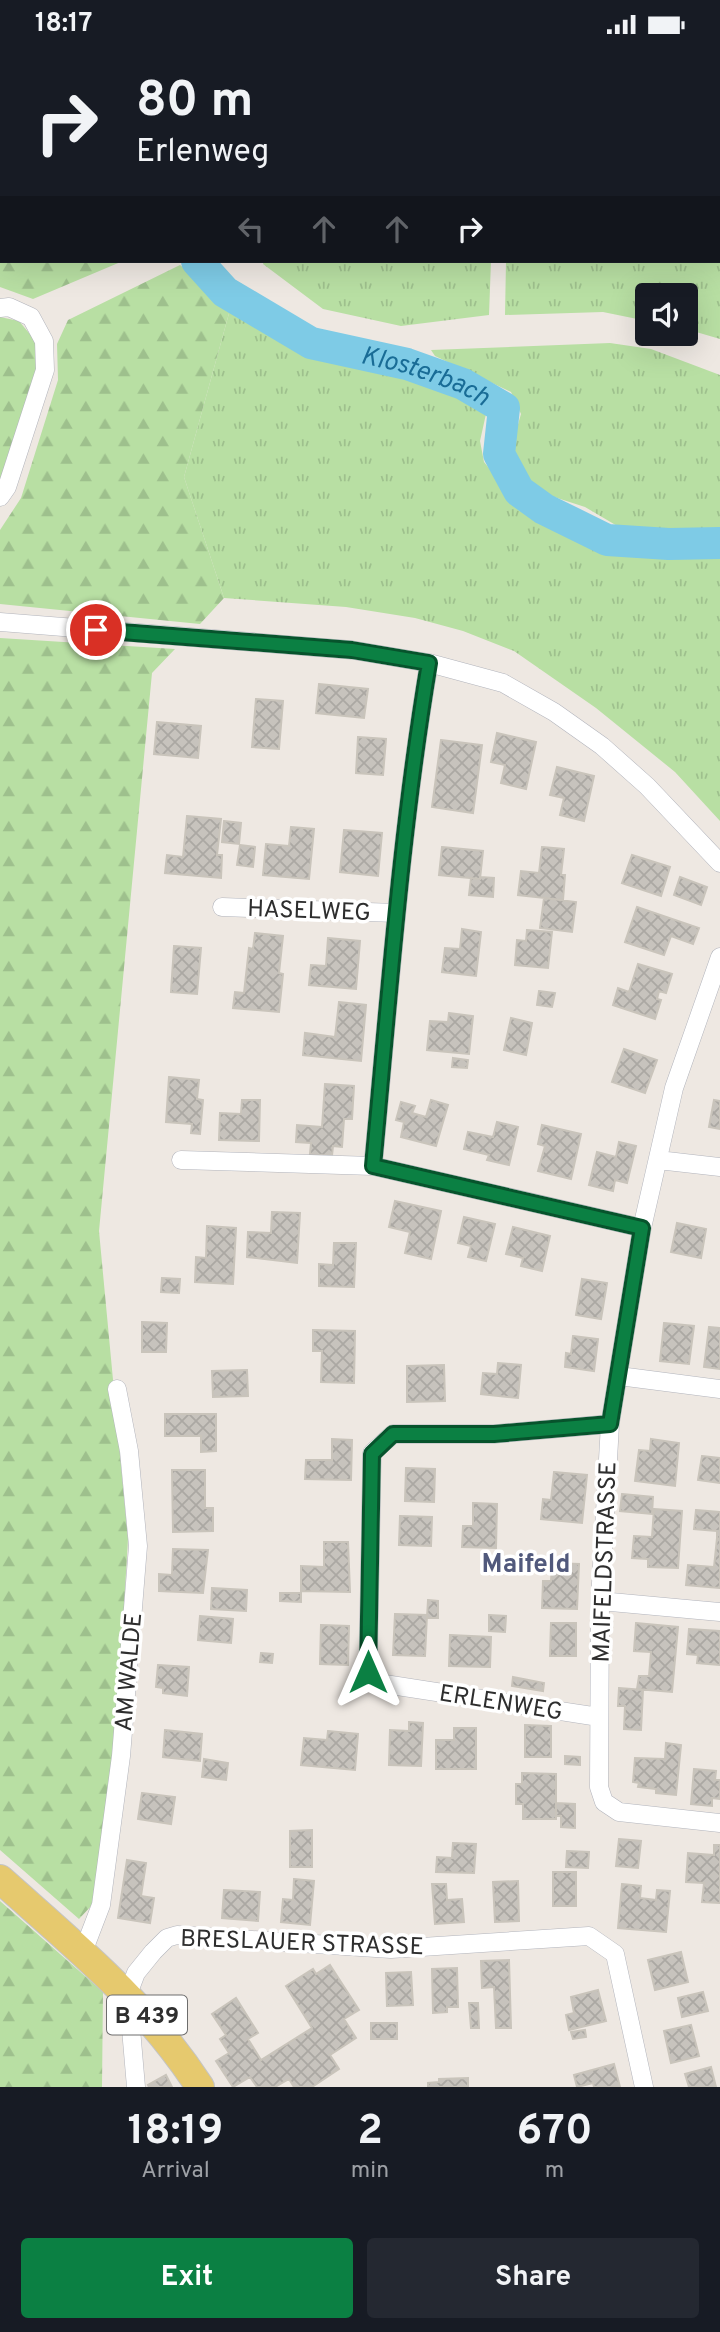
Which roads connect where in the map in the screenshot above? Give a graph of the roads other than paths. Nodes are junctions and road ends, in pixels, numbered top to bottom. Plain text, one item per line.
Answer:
1 (0, 307) edge
2 (0, 497) edge
3 (0, 622) edge
4 (429, 663) junction
5 (720, 863) edge
6 (222, 907) dead end
7 (396, 913) junction
8 (720, 957) edge
9 (181, 1160) dead end
10 (658, 1160) junction
11 (373, 1166) junction
12 (720, 1167) edge
13 (642, 1228) junction
14 (619, 1376) junction
15 (117, 1389) dead end
16 (720, 1389) edge
17 (610, 1424) junction
18 (600, 1601) junction
19 (720, 1612) edge
20 (599, 1717) junction
21 (720, 1823) edge
22 (0, 1879) edge
23 (82, 1952) junction
24 (128, 1994) junction
25 (136, 2087) edge
26 (200, 2087) edge
27 (645, 2087) edge

1 - 2 street
3 - 4 street
4 - 5 street
4 - 7 street
6 - 7 street, HASELWEG
7 - 11 street
8 - 10 street, MAIFELDSTRASSE
9 - 11 street
10 - 12 street
10 - 13 street, MAIFELDSTRASSE
11 - 13 street
13 - 14 street, MAIFELDSTRASSE
14 - 16 street
14 - 17 street, MAIFELDSTRASSE
15 - 23 street, AM WALDE
17 - 18 street, MAIFELDSTRASSE
17 - 20 street, ERLENWEG
18 - 19 street
18 - 20 street, MAIFELDSTRASSE
20 - 21 street, MAIFELDSTRASSE
22 - 23 main road, B 439
23 - 24 main road, B 439
24 - 25 street
24 - 26 main road, B 439
24 - 27 street, BRESLAUER STRASSE

